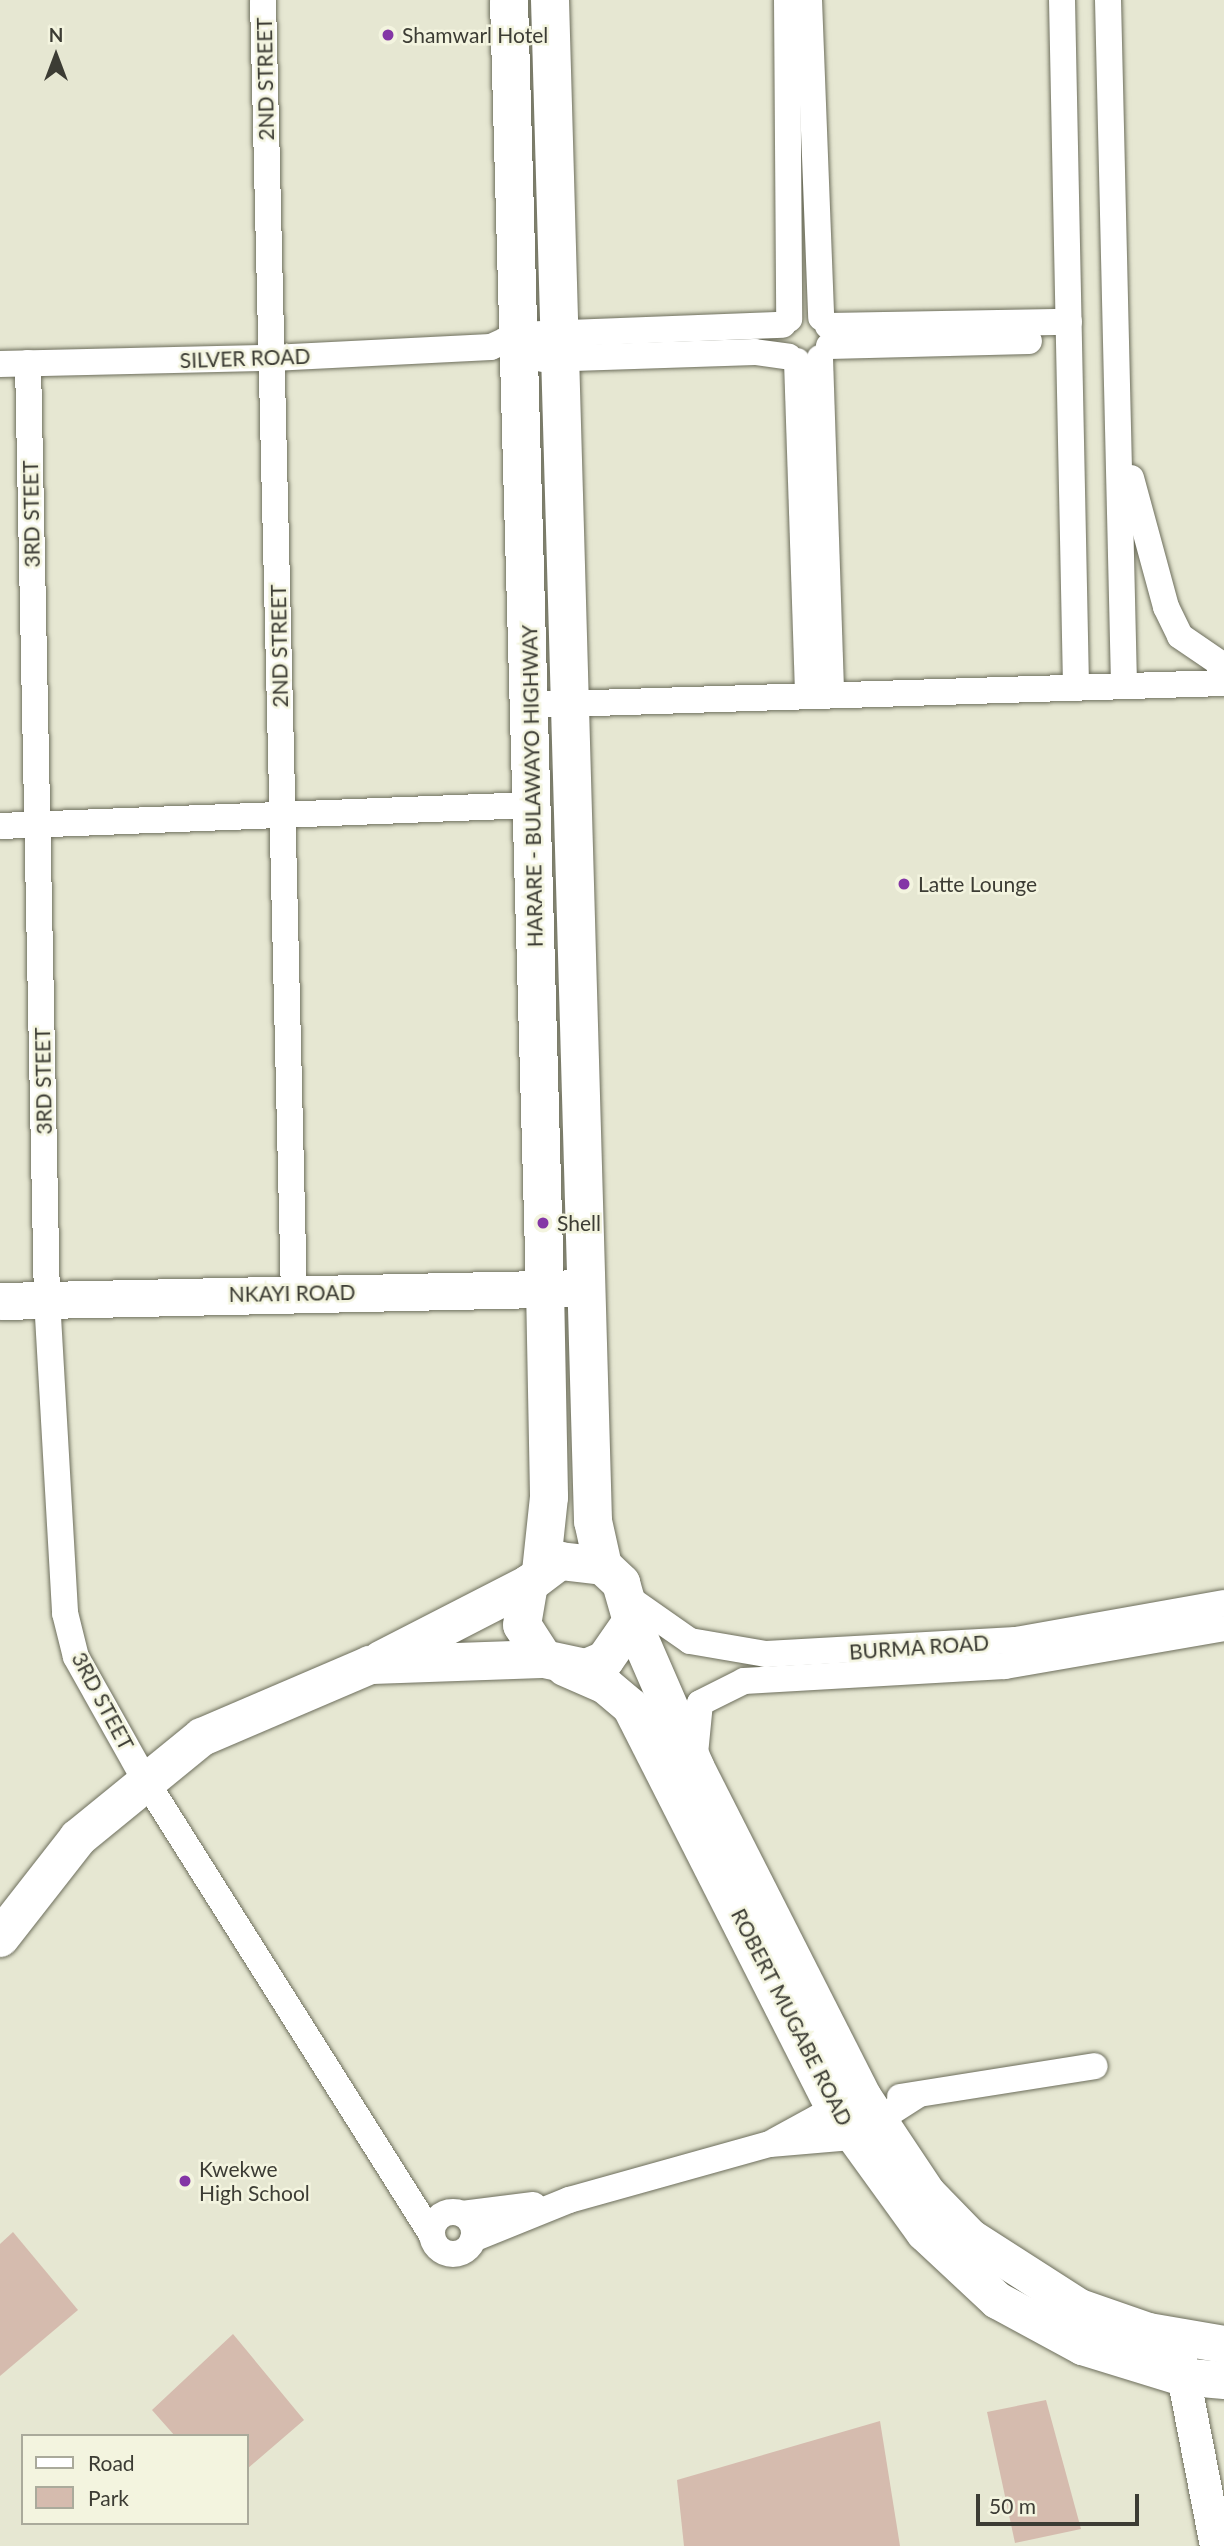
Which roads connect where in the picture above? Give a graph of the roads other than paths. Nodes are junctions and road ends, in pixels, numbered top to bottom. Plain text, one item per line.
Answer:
1 (263, 0) edge
2 (509, 0) edge
3 (550, 0) edge
4 (787, 0) edge
5 (809, 0) edge
6 (1062, 0) edge
7 (1108, 0) edge
8 (786, 322) junction
9 (1069, 331) junction
10 (814, 344) junction
11 (560, 346) junction
12 (509, 347) junction
13 (272, 358) junction
14 (0, 363) edge
15 (28, 363) junction
16 (1118, 422) junction
17 (565, 493) junction
18 (523, 494) junction
19 (1224, 666) edge
20 (1224, 683) edge
21 (1124, 686) junction
22 (1076, 687) junction
23 (820, 694) junction
24 (572, 704) junction
25 (531, 705) junction
26 (533, 805) junction
27 (284, 818) junction
28 (0, 826) edge
29 (38, 826) junction
30 (580, 1086) junction
31 (540, 1087) junction
32 (583, 1209) junction
33 (542, 1210) junction
34 (545, 1287) junction
35 (584, 1288) junction
36 (294, 1293) junction
37 (47, 1299) junction
38 (0, 1301) edge
39 (603, 1566) junction
40 (535, 1578) junction
41 (1224, 1604) edge
42 (630, 1609) junction
43 (1224, 1628) edge
44 (554, 1663) junction
45 (370, 1665) junction
46 (696, 1768) junction
47 (144, 1779) junction
48 (0, 1938) edge
49 (1096, 2066) dead end
50 (857, 2116) junction
51 (770, 2144) junction
52 (569, 2200) junction
53 (446, 2221) junction
54 (473, 2239) junction
55 (1178, 2336) junction
56 (1224, 2344) edge
57 (1179, 2376) junction
58 (1224, 2380) edge
59 (1216, 2546) edge

1 - 13 street, 2ND STREET
2 - 12 highway, HARARE - BULAWAYO HIGHWAY
3 - 11 highway, HARARE - BULAWAYO HIGHWAY
4 - 8 street
5 - 10 street
6 - 9 street
7 - 16 street
8 - 10 street
8 - 10 street
8 - 11 street
9 - 10 street
9 - 22 street
10 - 11 street
10 - 23 street
11 - 12 street, SILVER ROAD
11 - 17 highway, HARARE - BULAWAYO HIGHWAY
12 - 13 street, SILVER ROAD
12 - 18 highway, HARARE - BULAWAYO HIGHWAY
13 - 15 street, SILVER ROAD
13 - 27 street, 2ND STREET
14 - 15 street, SILVER ROAD
15 - 29 street, 3RD STEET
16 - 19 street
16 - 21 street
17 - 18 highway
17 - 24 highway, HARARE - BULAWAYO HIGHWAY
18 - 25 highway, HARARE - BULAWAYO HIGHWAY
20 - 21 street
21 - 22 street
22 - 23 street
23 - 24 street
24 - 25 street
24 - 30 highway, HARARE - BULAWAYO HIGHWAY
25 - 26 highway, HARARE - BULAWAYO HIGHWAY
26 - 27 street
26 - 31 highway, HARARE - BULAWAYO HIGHWAY
27 - 29 street
27 - 36 street, 2ND STREET
28 - 29 street
29 - 37 street, 3RD STEET
30 - 31 highway
30 - 32 highway, HARARE - BULAWAYO HIGHWAY
31 - 33 highway, HARARE - BULAWAYO HIGHWAY
32 - 33 highway
32 - 35 highway, HARARE - BULAWAYO HIGHWAY
33 - 34 highway, HARARE - BULAWAYO HIGHWAY
34 - 35 main road, NKAYI ROAD
34 - 36 main road, NKAYI ROAD
34 - 40 highway, HARARE - BULAWAYO HIGHWAY
35 - 39 highway, HARARE - BULAWAYO HIGHWAY
36 - 37 main road, NKAYI ROAD
37 - 38 main road, NKAYI ROAD
37 - 47 street, 3RD STEET
39 - 40 highway
39 - 42 highway, HARARE - BULAWAYO HIGHWAY
40 - 44 highway, HARARE - BULAWAYO HIGHWAY
40 - 45 highway
41 - 42 street, BURMA ROAD
42 - 44 highway
42 - 46 main road, ROBERT MUGABE ROAD
43 - 46 street
44 - 45 highway
44 - 50 main road, ROBERT MUGABE ROAD
45 - 47 highway
46 - 50 main road, ROBERT MUGABE ROAD
47 - 48 highway
47 - 53 street, 3RD STEET
49 - 50 street
50 - 51 street
50 - 51 street
50 - 55 main road, ROBERT MUGABE ROAD
50 - 57 main road, ROBERT MUGABE ROAD
51 - 52 street
52 - 53 street
52 - 54 street
53 - 54 street
53 - 54 street
55 - 56 main road, ROBERT MUGABE ROAD
55 - 57 street
57 - 58 main road, ROBERT MUGABE ROAD
57 - 59 street

